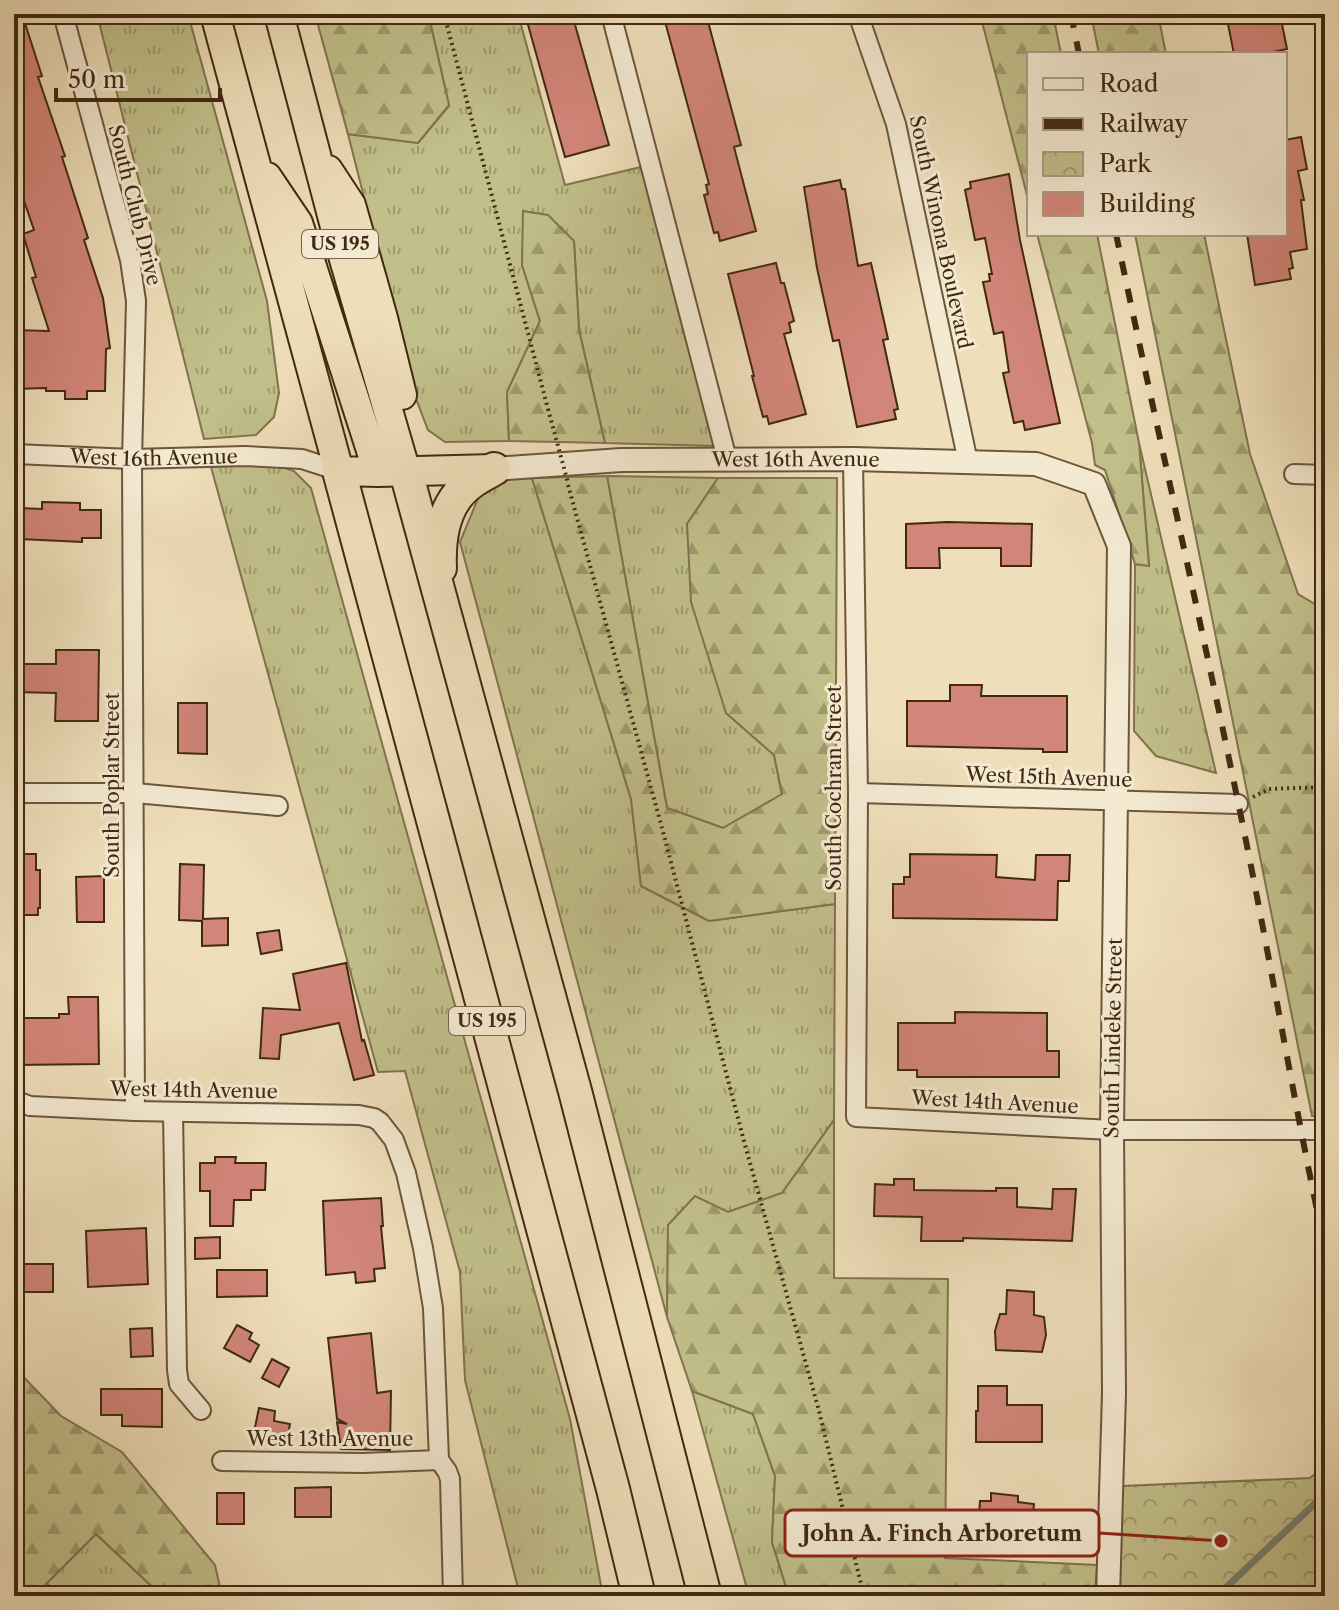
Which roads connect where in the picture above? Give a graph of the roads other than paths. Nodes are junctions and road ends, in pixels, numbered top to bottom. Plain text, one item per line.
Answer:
1 (63, 14) edge
2 (215, 14) edge
3 (279, 14) edge
4 (611, 14) edge
5 (858, 14) edge
6 (315, 152) junction
7 (255, 160) junction
8 (14, 454) edge
9 (132, 459) junction
10 (727, 459) junction
11 (853, 459) junction
12 (968, 462) junction
13 (494, 469) junction
14 (339, 471) junction
15 (392, 472) junction
16 (1294, 474) dead end
17 (1325, 475) edge
18 (1094, 484) joint
19 (440, 599) junction
20 (14, 793) edge
21 (135, 793) junction
22 (858, 793) junction
23 (1116, 801) junction
24 (1238, 804) road end
25 (278, 806) dead end
26 (14, 1100) edge
27 (135, 1111) junction
28 (173, 1112) junction
29 (856, 1117) joint
30 (1112, 1130) junction
31 (1325, 1130) edge
32 (201, 1410) dead end
33 (439, 1460) junction
34 (222, 1461) dead end
35 (636, 1588) edge
36 (453, 1596) edge
37 (708, 1596) edge
38 (1108, 1596) edge

1 - 9 street, South Club Drive
2 - 7 highway, US 195
3 - 6 highway, US 195
4 - 10 street
5 - 12 street, South Winona Boulevard
6 - 13 highway
6 - 15 highway, US 195
7 - 14 highway, US 195
7 - 15 highway
8 - 9 street, West 16th Avenue
9 - 14 street, West 16th Avenue
9 - 21 street, South Poplar Street
10 - 11 street, West 16th Avenue
10 - 13 street, West 16th Avenue
11 - 12 street, West 16th Avenue
11 - 22 street, South Cochran Street
12 - 18 street, West 16th Avenue
13 - 15 highway
13 - 19 highway
14 - 15 highway
14 - 35 highway, US 195
15 - 19 highway, US 195
16 - 17 street
18 - 23 street, South Lindeke Street
19 - 37 highway, US 195
20 - 21 street
21 - 25 street
21 - 27 street, South Poplar Street
22 - 23 street, West 15th Avenue
22 - 29 street, South Cochran Street
23 - 24 street, West 15th Avenue
23 - 30 street, South Lindeke Street
26 - 27 street, West 14th Avenue
27 - 28 street, West 14th Avenue
28 - 32 street
28 - 33 street, West 14th Avenue
29 - 30 street, West 14th Avenue
30 - 31 street, West 14th Avenue
30 - 38 street, South Lindeke Street
33 - 34 street, West 13th Avenue
33 - 36 street

